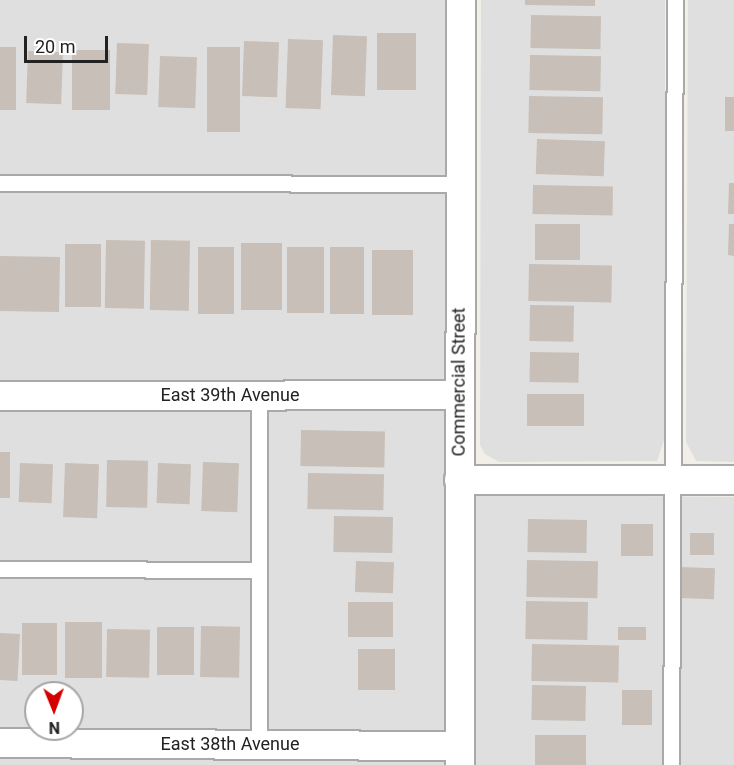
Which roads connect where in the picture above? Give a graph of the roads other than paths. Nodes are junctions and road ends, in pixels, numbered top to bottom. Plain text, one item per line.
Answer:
1 (461, 0) edge
2 (675, 0) edge
3 (0, 183) edge
4 (460, 184) junction
5 (459, 395) junction
6 (0, 396) edge
7 (259, 396) junction
8 (459, 480) junction
9 (672, 480) junction
10 (734, 480) edge
11 (0, 569) edge
12 (259, 570) junction
13 (0, 743) edge
14 (259, 744) junction
15 (460, 755) edge
16 (671, 765) edge

1 - 4 street, Commercial Street
2 - 9 lane
3 - 4 lane
4 - 5 street, Commercial Street
5 - 7 street, East 39th Avenue
5 - 8 street, Commercial Street
6 - 7 street, East 39th Avenue
7 - 12 lane
8 - 9 street
8 - 15 street, Commercial Street
9 - 10 street
9 - 16 lane
11 - 12 lane
12 - 14 lane
13 - 14 street, East 38th Avenue
14 - 15 street, East 38th Avenue

